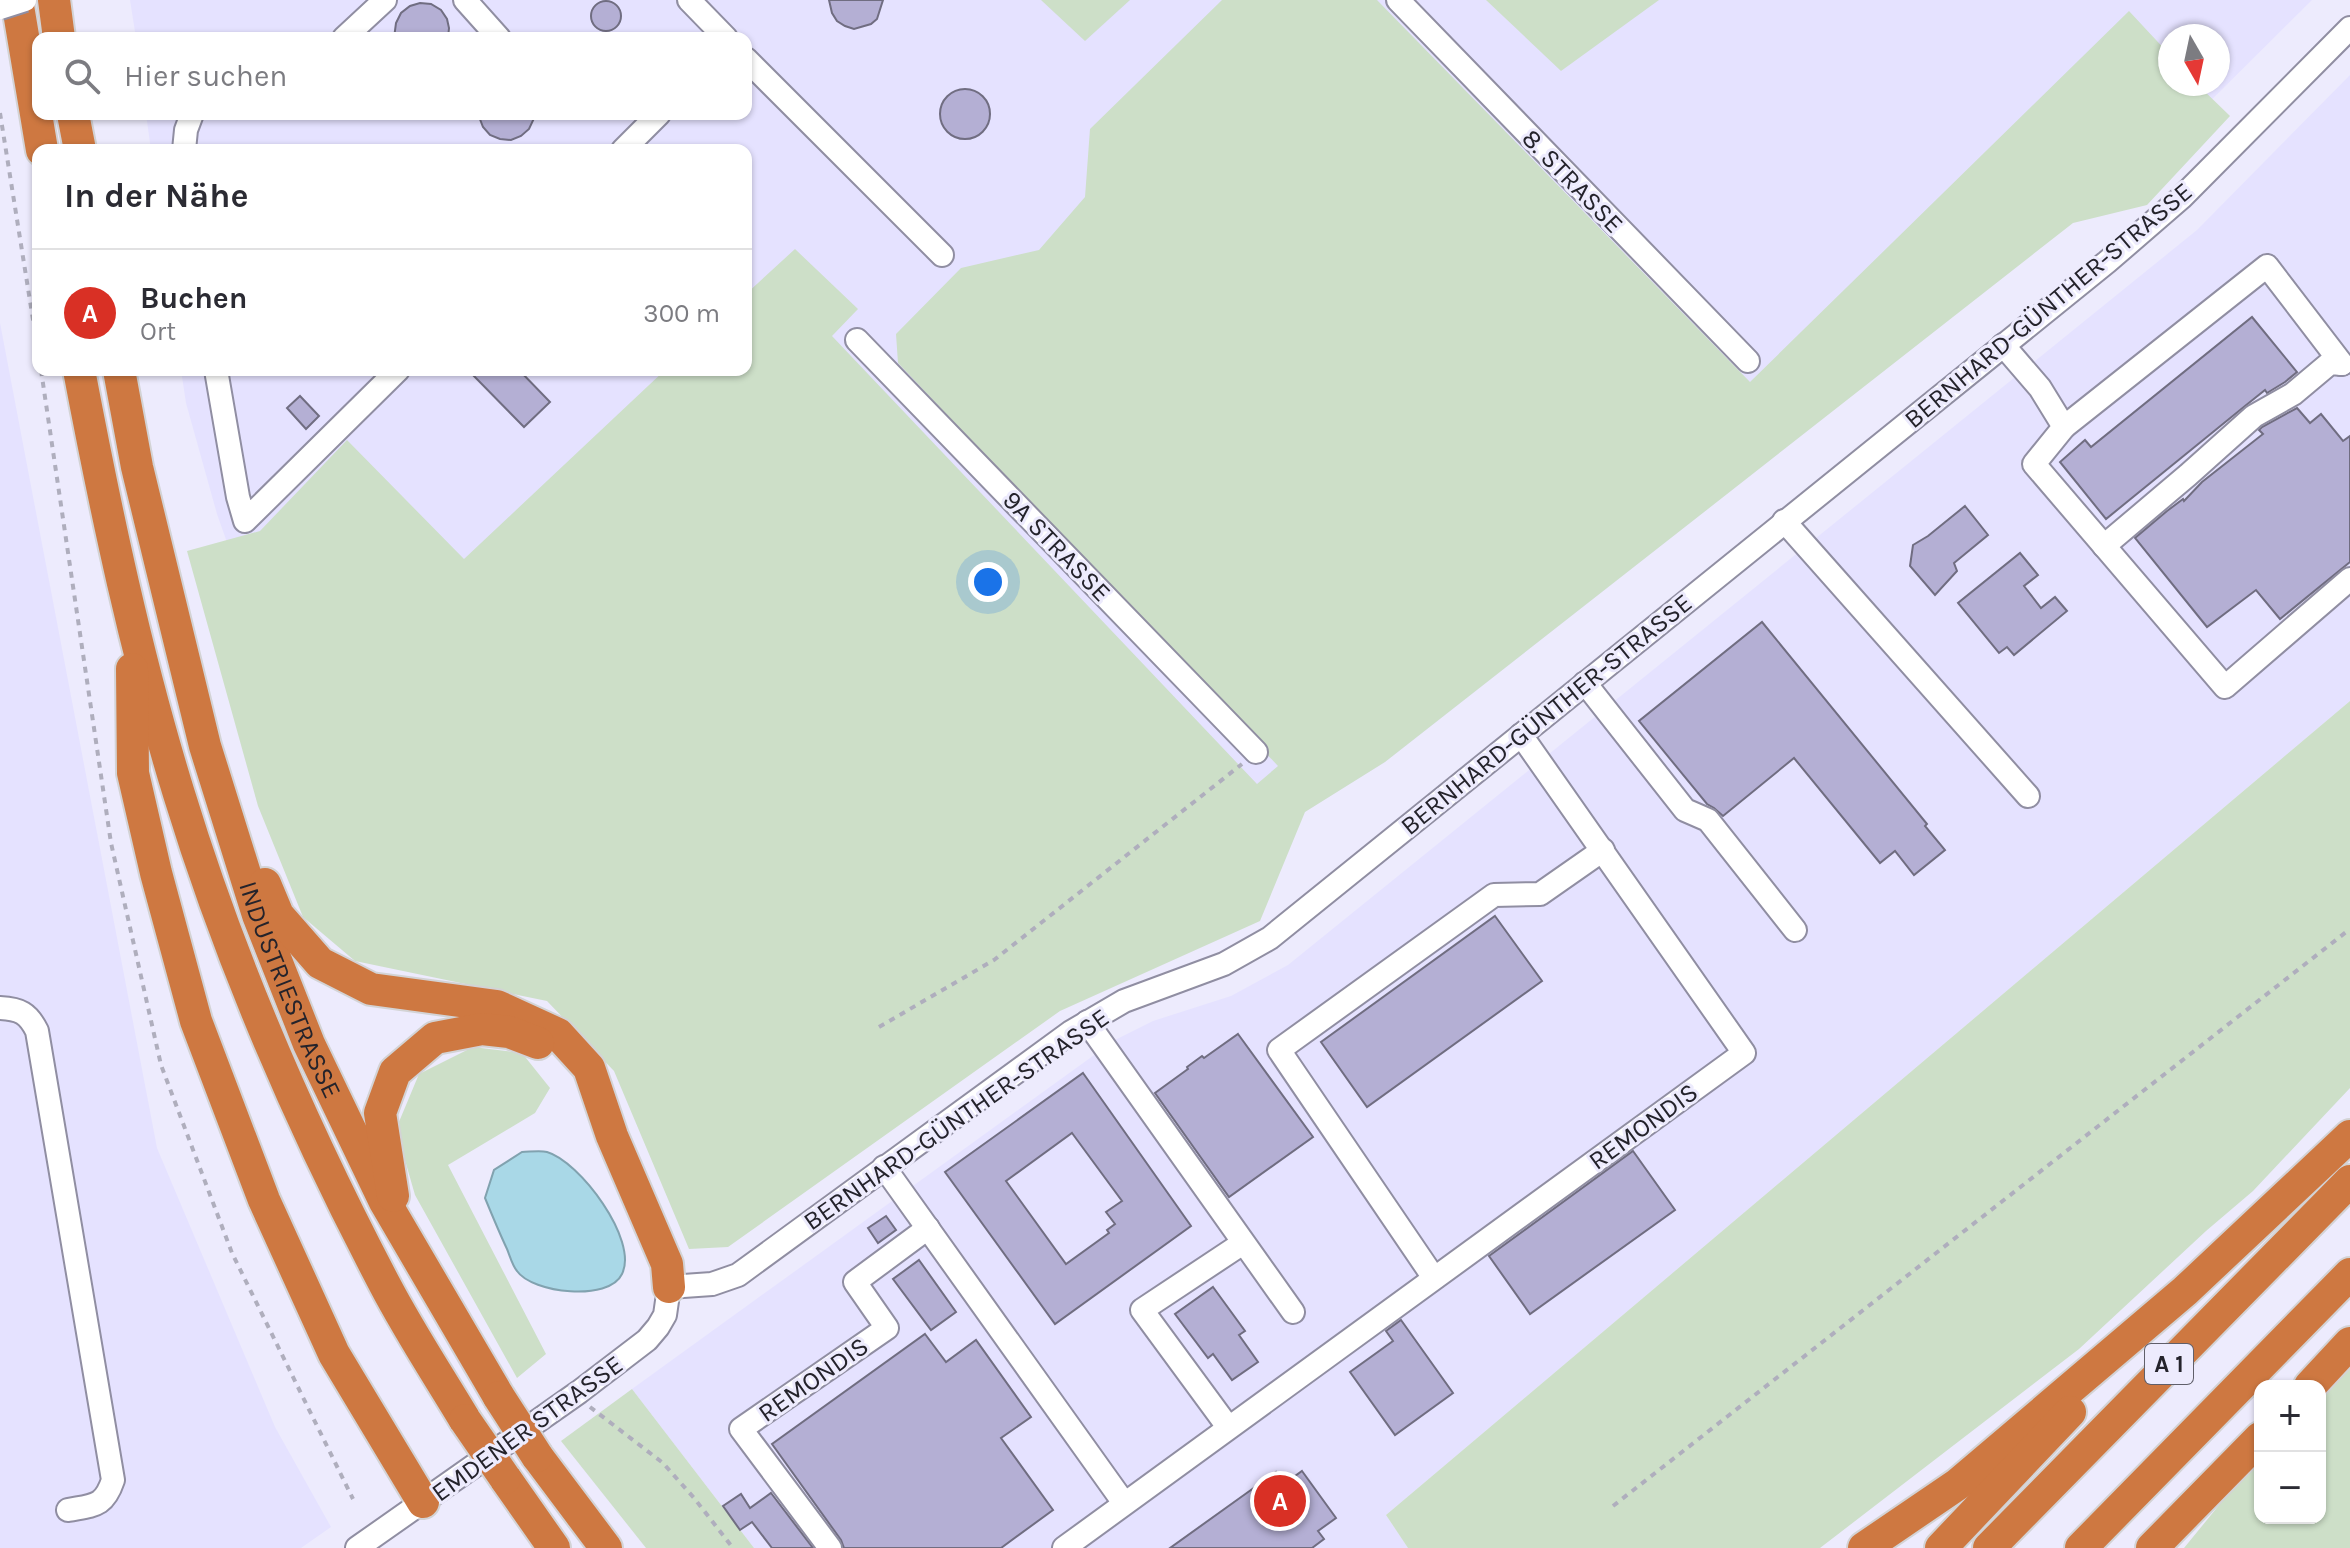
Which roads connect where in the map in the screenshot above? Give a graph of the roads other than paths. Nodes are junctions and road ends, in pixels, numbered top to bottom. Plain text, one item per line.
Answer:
1 (17, 0) edge
2 (25, 0) edge
3 (54, 0) edge
4 (385, 0) edge
5 (465, 0) edge
6 (689, 0) edge
7 (1398, 0) edge
8 (0, 8) edge
9 (2350, 28) edge
10 (58, 32) edge
11 (350, 32) edge
12 (494, 32) edge
13 (720, 32) edge
14 (752, 65) edge
15 (32, 90) edge
16 (37, 120) edge
17 (74, 120) edge
18 (190, 120) edge
19 (653, 120) edge
20 (41, 144) edge
21 (79, 144) edge
22 (185, 144) edge
23 (629, 144) edge
24 (942, 255) dead end
25 (857, 340) dead end
26 (2003, 345) junction
27 (1748, 361) dead end
28 (80, 376) edge
29 (120, 376) edge
30 (217, 376) edge
31 (392, 376) edge
32 (2064, 427) junction
33 (1784, 521) junction
34 (2104, 546) junction
35 (2350, 579) edge
36 (131, 618) junction
37 (1585, 683) junction
38 (1521, 735) junction
39 (205, 746) junction
40 (1256, 752) road end
41 (2028, 796) dead end
42 (1603, 850) junction
43 (1795, 930) dead end
44 (0, 1008) edge
45 (1087, 1022) junction
46 (612, 1136) junction
47 (2350, 1136) edge
48 (884, 1167) junction
49 (2350, 1181) edge
50 (399, 1226) junction
51 (928, 1228) junction
52 (1243, 1243) junction
53 (2350, 1274) edge
54 (1434, 1278) junction
55 (669, 1287) junction
56 (2185, 1291) junction
57 (1293, 1312) dead end
58 (2350, 1343) edge
59 (2316, 1380) edge
60 (1228, 1427) junction
61 (2254, 1444) edge
62 (2236, 1464) junction
63 (423, 1502) junction
64 (1124, 1503) junction
65 (68, 1510) dead end
66 (357, 1548) edge
67 (554, 1548) edge
68 (606, 1548) edge
69 (830, 1548) edge
70 (1064, 1548) edge
71 (1864, 1548) edge
72 (1941, 1548) edge
73 (1989, 1548) edge
74 (2081, 1548) edge
75 (2152, 1548) edge
76 (2161, 1548) edge

1 - 15 highway
2 - 8 street, bridge
3 - 10 highway
4 - 11 street
5 - 12 street
6 - 13 street
7 - 27 street, 8. STRASSE
9 - 26 street, BERNHARD-GÜNTHER-STRASSE
14 - 24 street
16 - 20 highway
17 - 21 highway
18 - 22 street
19 - 23 street
25 - 40 street, 9A STRASSE
26 - 32 street
26 - 33 street, BERNHARD-GÜNTHER-STRASSE
28 - 36 highway, INDUSTRIESTRASSE
29 - 39 highway, INDUSTRIESTRASSE
30 - 31 street
32 - 34 street
32 - 34 street
33 - 37 street, BERNHARD-GÜNTHER-STRASSE
33 - 41 street
34 - 35 street
36 - 63 highway
36 - 67 highway, INDUSTRIESTRASSE, bridge
37 - 38 street, BERNHARD-GÜNTHER-STRASSE
37 - 43 street
38 - 42 street, REMONDIS
38 - 45 street, BERNHARD-GÜNTHER-STRASSE
39 - 46 highway
39 - 50 highway, INDUSTRIESTRASSE
42 - 54 street, REMONDIS
42 - 54 street
44 - 65 street
45 - 48 street, BERNHARD-GÜNTHER-STRASSE
45 - 52 street
46 - 50 highway
46 - 55 highway
47 - 56 highway
48 - 51 street
48 - 55 street, BERNHARD-GÜNTHER-STRASSE
49 - 73 highway, A 1
50 - 68 highway, INDUSTRIESTRASSE, bridge
51 - 64 street
51 - 69 street, REMONDIS
52 - 57 street
52 - 60 street
53 - 74 highway, A 1
54 - 60 street, REMONDIS
55 - 63 street, EMDENER STRASSE
56 - 71 highway
56 - 72 highway
58 - 59 highway
60 - 64 street, REMONDIS
61 - 62 highway
62 - 75 highway
62 - 76 highway
63 - 66 street, EMDENER STRASSE
64 - 70 street, REMONDIS

